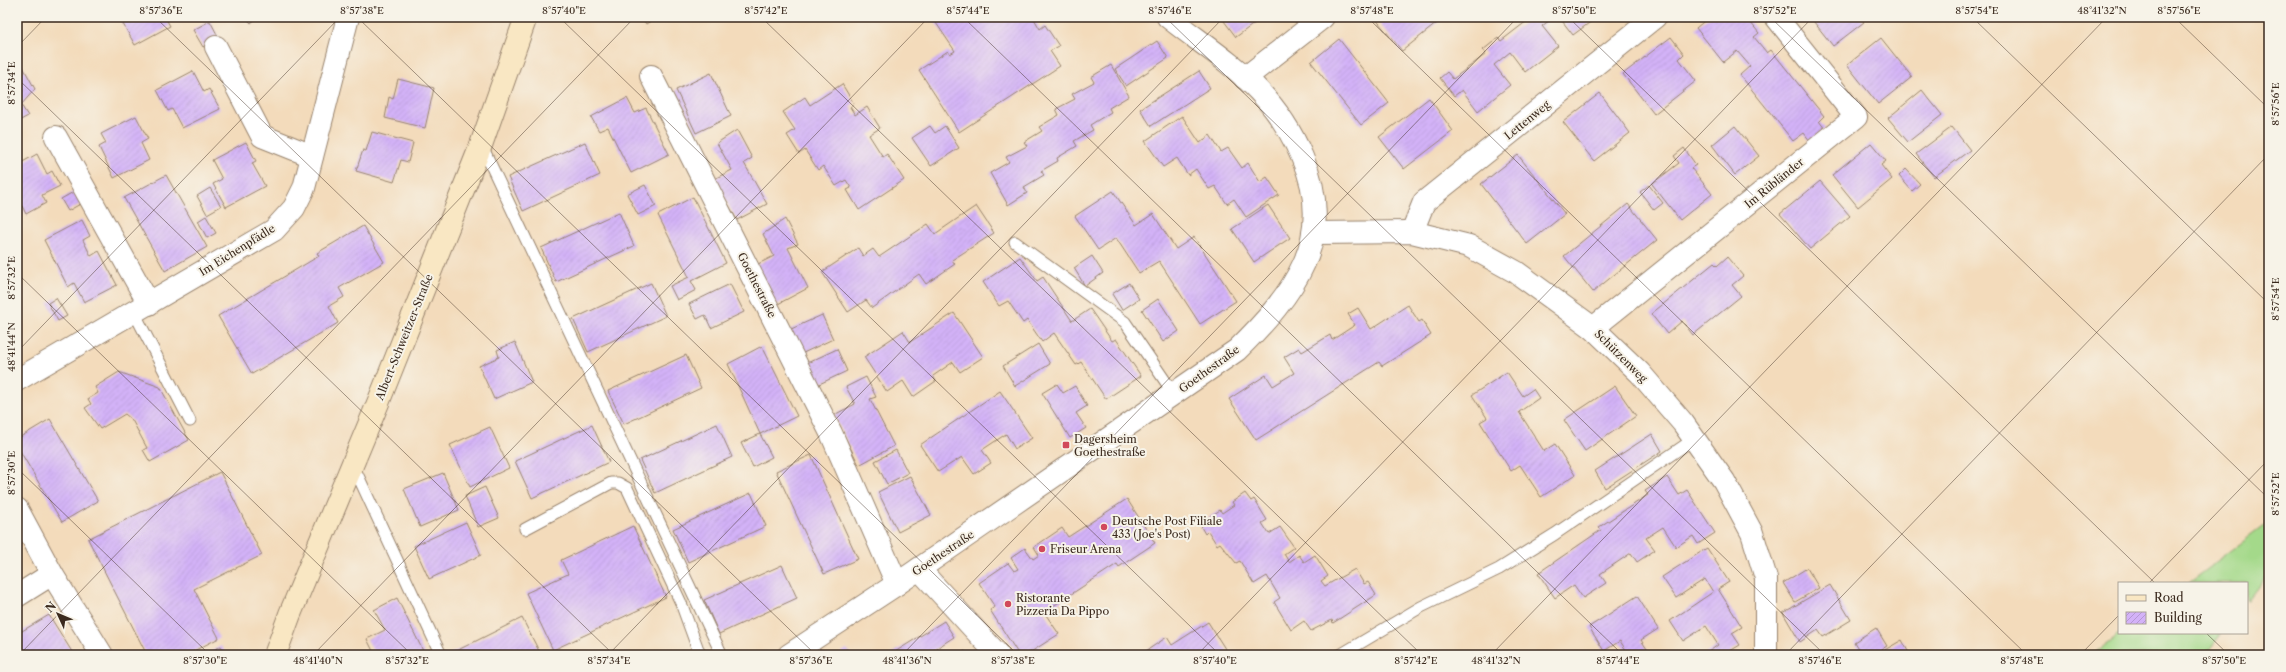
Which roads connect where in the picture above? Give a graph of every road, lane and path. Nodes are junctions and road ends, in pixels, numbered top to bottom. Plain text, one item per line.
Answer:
1 (348, 17) edge
2 (526, 17) edge
3 (1168, 17) edge
4 (1323, 17) edge
5 (1655, 17) edge
6 (1776, 17) edge
7 (216, 47) dead end
8 (651, 76) dead end
9 (1246, 78) junction
10 (56, 137) dead end
11 (481, 145) junction
12 (312, 156) junction
13 (1314, 232) junction
14 (1412, 232) junction
15 (1016, 242) dead end
16 (142, 308) junction
17 (1593, 328) junction
18 (17, 380) edge
19 (1174, 394) junction
20 (190, 421) dead end
21 (1694, 439) junction
22 (352, 464) junction
23 (17, 509) edge
24 (525, 529) dead end
25 (919, 570) junction
26 (52, 574) junction
27 (897, 584) junction
28 (17, 596) edge
29 (102, 655) edge
30 (275, 655) edge
31 (441, 655) edge
32 (700, 655) edge
33 (722, 655) edge
34 (789, 655) edge
35 (998, 655) edge
36 (1340, 655) edge
37 (1766, 655) edge

1 - 12 street, Im Eichenpfädle
2 - 11 street, Albert-Schweitzer-Straße
3 - 9 street, Goethestraße
4 - 9 street
5 - 14 street, Lettenweg
6 - 17 street, Im Rübländer
7 - 12 street
8 - 27 street, Goethestraße
9 - 13 street, Goethestraße
10 - 16 street
11 - 22 street, Albert-Schweitzer-Straße
11 - 33 lane
12 - 16 street, Im Eichenpfädle
13 - 14 street, Schützenweg
13 - 19 street, Goethestraße
14 - 17 street, Schützenweg
15 - 19 lane
16 - 18 street, Im Eichenpfädle
16 - 20 lane
17 - 21 street, Schützenweg
19 - 25 street, Goethestraße
21 - 36 lane
21 - 37 street, Schützenweg
22 - 30 street, Albert-Schweitzer-Straße
22 - 31 lane
23 - 26 street
24 - 32 lane
25 - 27 street, Goethestraße
25 - 35 street
26 - 28 street
26 - 29 street
27 - 34 street, Goethestraße

